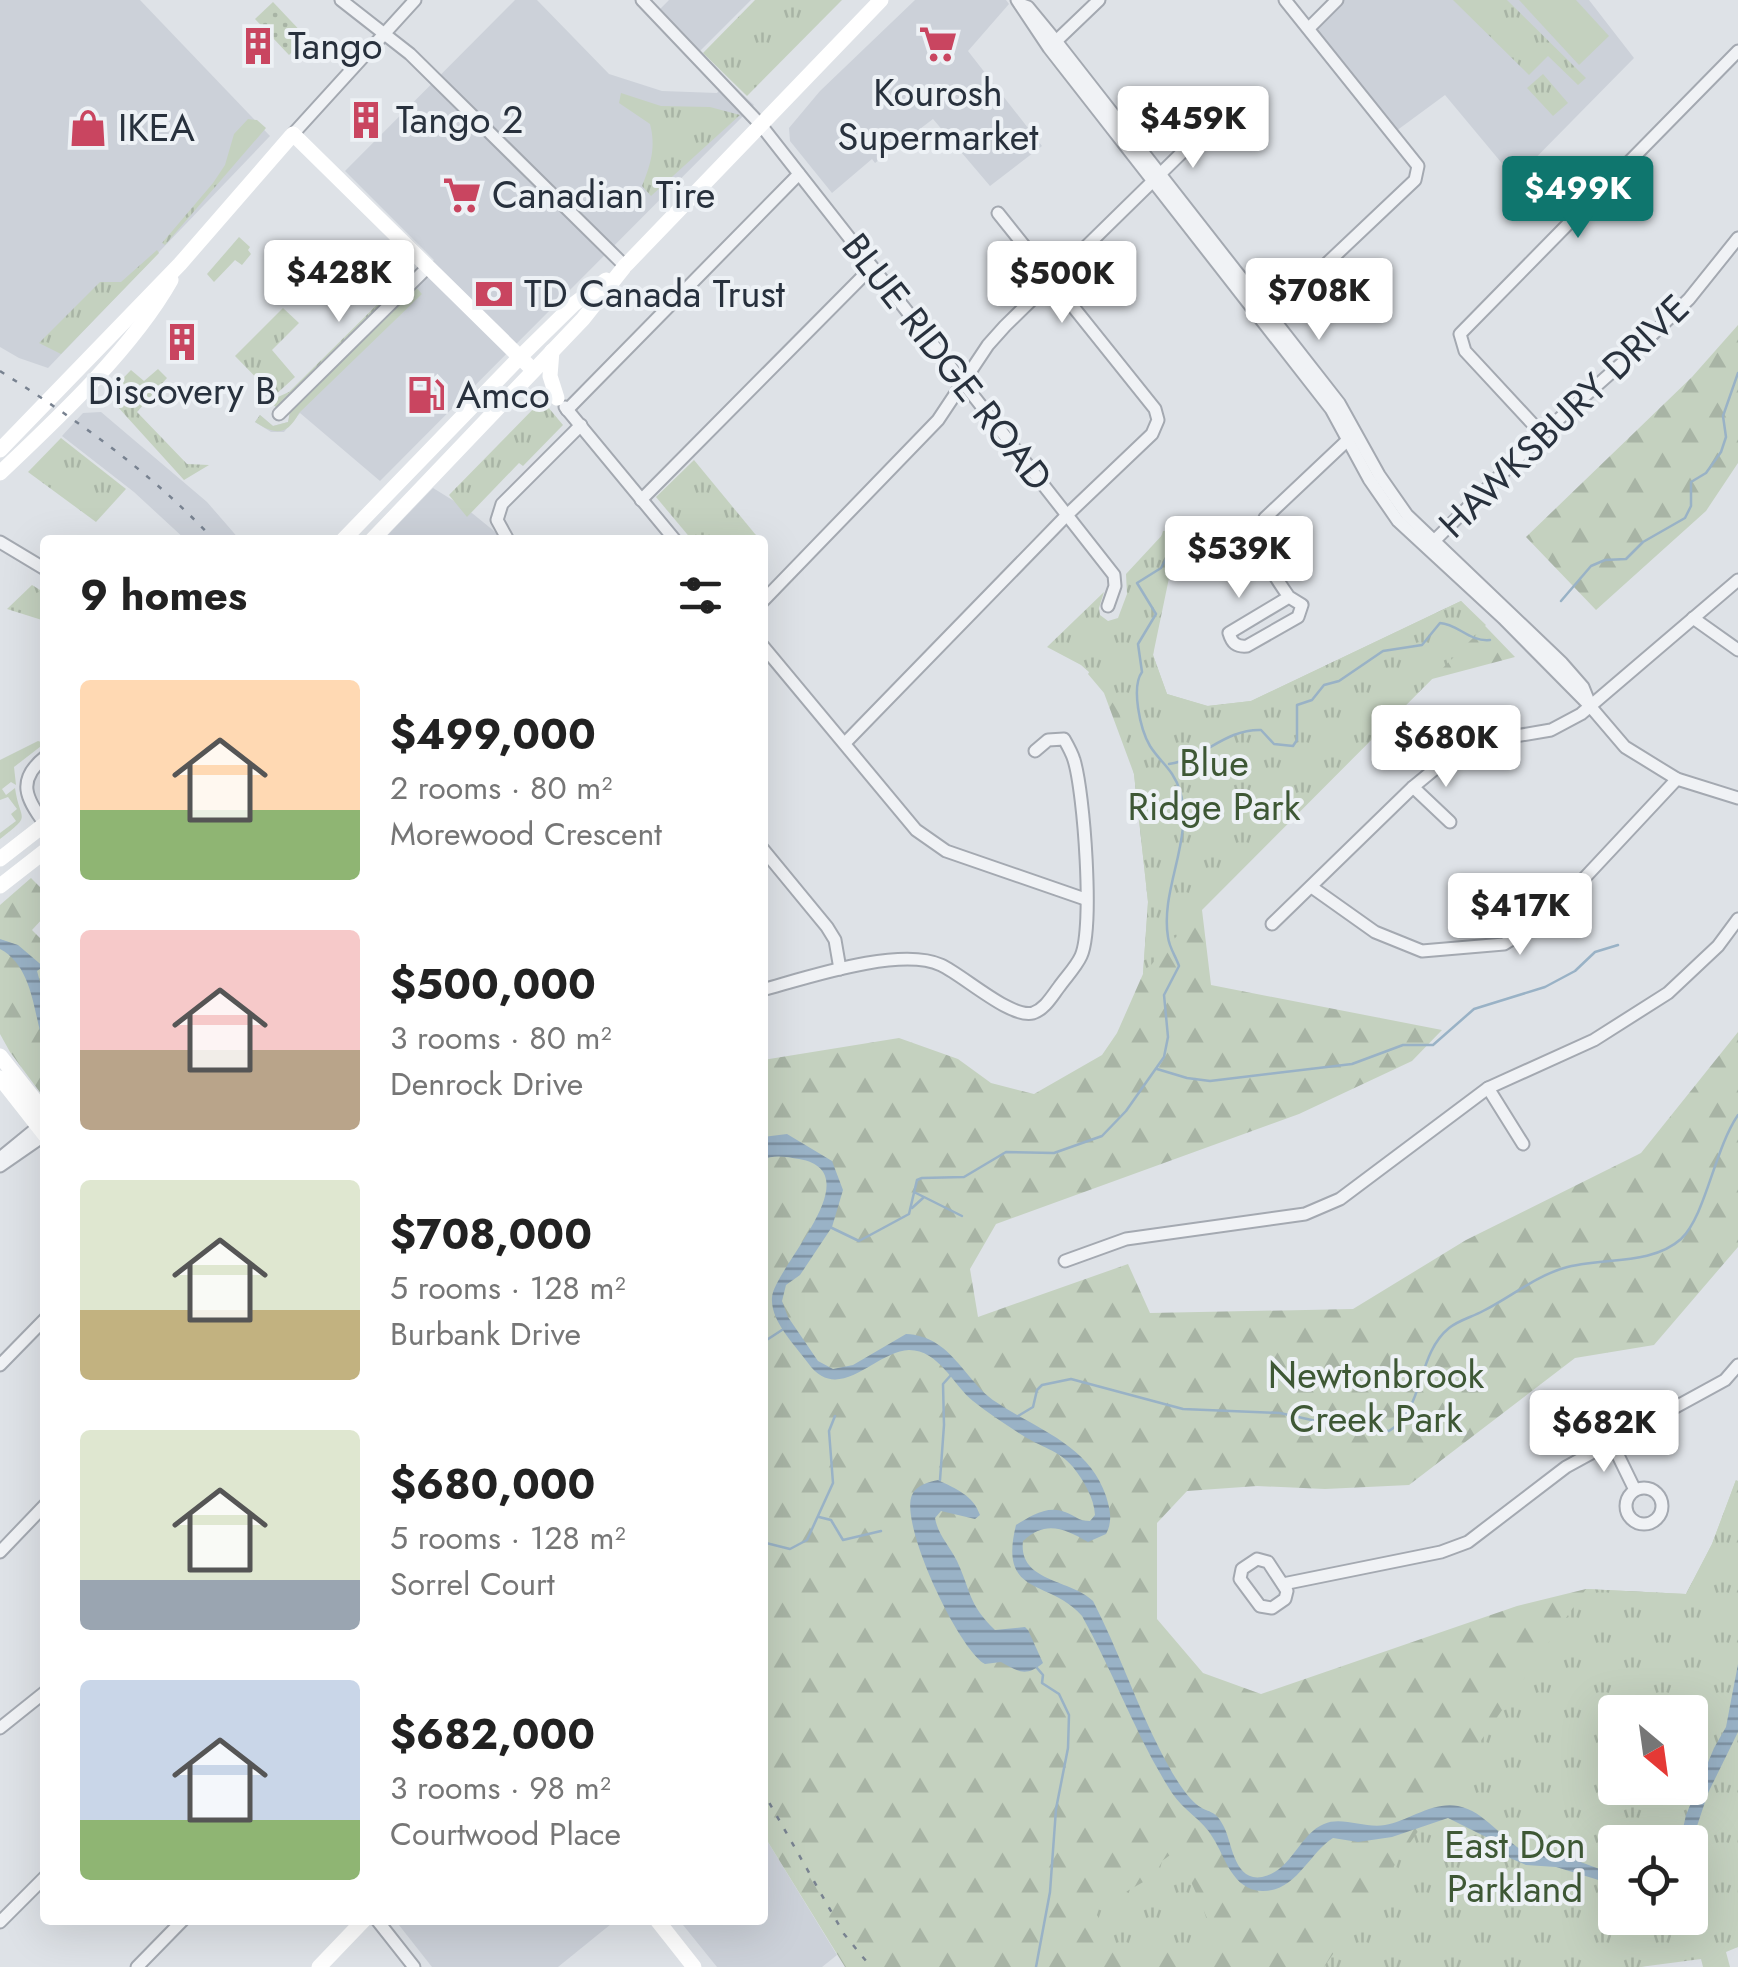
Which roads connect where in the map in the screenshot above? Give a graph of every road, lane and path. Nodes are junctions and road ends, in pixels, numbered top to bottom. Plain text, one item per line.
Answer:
1 (341, 0) edge
2 (415, 0) edge
3 (642, 0) edge
4 (880, 0) edge
5 (1099, 0) edge
6 (1285, 0) edge
7 (1336, 0) edge
8 (1018, 2) edge
9 (1309, 28) junction
10 (384, 35) junction
11 (1052, 44) junction
12 (1738, 51) edge
13 (760, 124) junction
14 (1204, 131) dead end
15 (293, 134) junction
16 (799, 174) junction
17 (1157, 178) junction
18 (998, 213) dead end
19 (1738, 238) edge
20 (180, 264) junction
21 (625, 266) junction
22 (428, 267) junction
23 (872, 267) junction
24 (1052, 280) junction
25 (1268, 320) junction
26 (552, 351) junction
27 (514, 362) junction
28 (532, 370) junction
29 (963, 382) junction
30 (562, 404) junction
31 (279, 414) dead end
32 (581, 425) junction
33 (1542, 434) junction
34 (1352, 435) junction
35 (0, 450) edge
36 (0, 473) edge
37 (641, 500) junction
38 (1067, 515) junction
39 (348, 535) edge
40 (377, 535) edge
41 (505, 535) edge
42 (670, 535) edge
43 (0, 542) edge
44 (1430, 544) junction
45 (40, 567) edge
46 (1738, 580) edge
47 (768, 596) edge
48 (1289, 597) junction
49 (1108, 606) dead end
50 (1258, 614) junction
51 (1694, 618) junction
52 (1269, 632) junction
53 (1738, 650) edge
54 (768, 653) edge
55 (1590, 706) junction
56 (846, 742) junction
57 (1035, 751) dead end
58 (40, 762) edge
59 (1676, 778) junction
60 (1414, 787) junction
61 (1738, 798) edge
62 (40, 816) edge
63 (1450, 822) dead end
64 (40, 828) edge
65 (40, 855) edge
66 (768, 855) edge
67 (0, 859) edge
68 (0, 886) edge
69 (1313, 888) junction
70 (1086, 899) junction
71 (1738, 918) edge
72 (1272, 924) dead end
73 (840, 969) junction
74 (768, 988) edge
75 (0, 1056) edge
76 (0, 1078) edge
77 (1488, 1088) junction
78 (40, 1107) edge
79 (40, 1126) edge
80 (40, 1131) edge
81 (40, 1137) edge
82 (1523, 1144) dead end
83 (0, 1158) edge
84 (0, 1166) edge
85 (1065, 1261) dead end
86 (40, 1324) edge
87 (0, 1364) edge
88 (1738, 1365) edge
89 (1725, 1380) junction
90 (1738, 1392) edge
91 (1611, 1441) junction
92 (1635, 1490) dead end
93 (40, 1511) edge
94 (0, 1552) edge
95 (1284, 1584) junction
96 (40, 1696) edge
97 (0, 1728) edge
98 (40, 1882) edge
99 (0, 1922) edge
100 (178, 1925) edge
101 (359, 1925) edge
102 (381, 1925) edge
103 (661, 1925) edge
104 (137, 1967) edge
105 (319, 1967) edge
106 (414, 1967) edge
107 (694, 1967) edge

1 - 10 street
2 - 10 street
3 - 13 street, BLUE RIDGE ROAD
4 - 13 main road
5 - 11 street
6 - 9 street
7 - 9 street
8 - 11 street
9 - 25 street
10 - 15 street
10 - 21 street
11 - 17 street
12 - 33 street
13 - 16 street, BLUE RIDGE ROAD
13 - 21 main road
14 - 17 street
15 - 20 main road
15 - 22 main road
16 - 23 street, BLUE RIDGE ROAD
16 - 30 street
17 - 24 street
17 - 25 street
18 - 24 street
19 - 33 street, HAWKSBURY DRIVE
20 - 35 main road
20 - 36 main road
21 - 26 main road
21 - 27 main road
22 - 27 main road
22 - 31 street
23 - 29 street, BLUE RIDGE ROAD
23 - 37 street
24 - 29 street
24 - 38 street
25 - 34 street
26 - 28 main road
26 - 30 main road
27 - 28 main road
27 - 39 main road
28 - 30 street
28 - 40 main road
29 - 38 street, BLUE RIDGE ROAD
29 - 47 street
30 - 32 street
32 - 37 street
32 - 41 street
33 - 44 street, HAWKSBURY DRIVE
34 - 44 street
34 - 48 street
37 - 42 street
38 - 49 street, BLUE RIDGE ROAD
38 - 56 street
43 - 45 street
44 - 55 street
46 - 51 street
48 - 50 street
48 - 52 street
50 - 52 street
50 - 52 street
51 - 53 street
51 - 55 street
54 - 56 street
55 - 59 street
55 - 60 street
56 - 70 street
57 - 70 street
58 - 62 street
59 - 61 street
59 - 69 street
60 - 63 street
60 - 69 street
64 - 67 main road
65 - 68 main road
66 - 73 street
69 - 72 street
70 - 73 street
71 - 77 street
73 - 74 street
75 - 78 main road
76 - 79 main road
77 - 82 street
77 - 85 street
80 - 83 street
81 - 84 street
86 - 87 street
88 - 89 street
89 - 90 street
89 - 91 street
91 - 92 street
91 - 95 street
93 - 94 street
95 - 95 street
96 - 97 street
98 - 99 street
100 - 104 street
101 - 105 main road
102 - 106 street
103 - 107 main road

